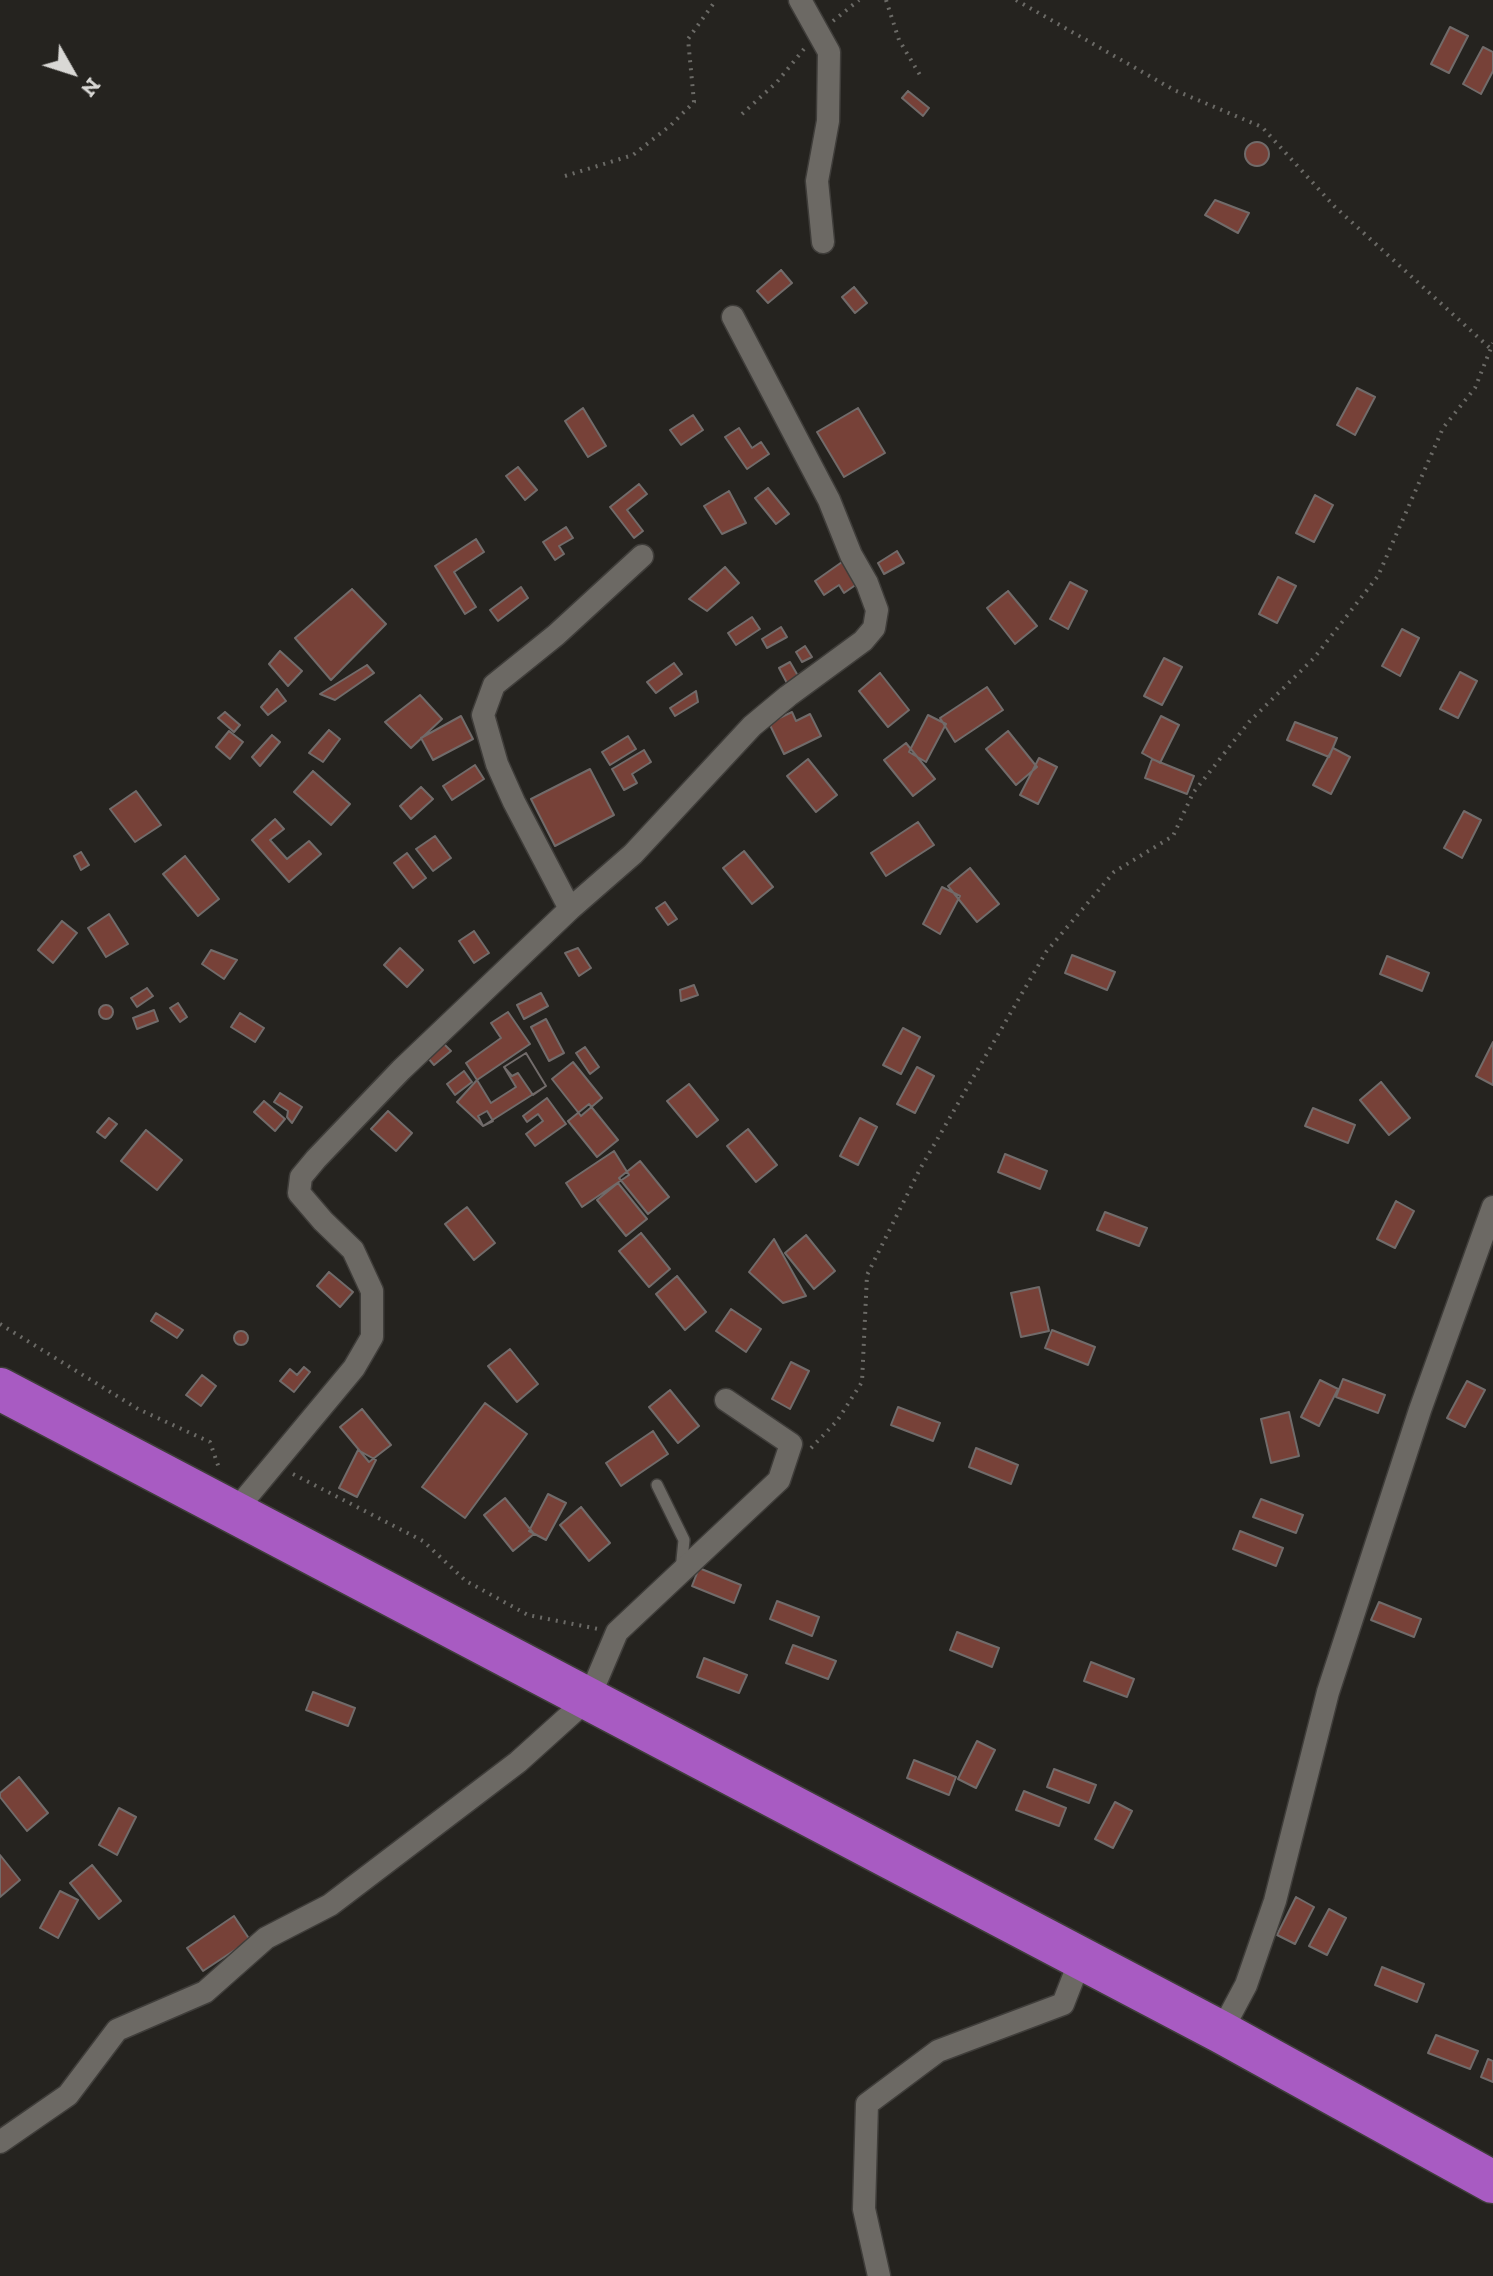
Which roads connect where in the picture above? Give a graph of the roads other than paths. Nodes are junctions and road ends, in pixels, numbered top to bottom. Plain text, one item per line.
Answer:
1 (800, 0) edge
2 (823, 242) dead end
3 (733, 317) dead end
4 (642, 556) dead end
5 (570, 909) junction
6 (1493, 1207) edge
7 (0, 1389) edge
8 (726, 1400) dead end
9 (657, 1485) dead end
10 (235, 1511) junction
11 (681, 1571) junction
12 (589, 1698) junction
13 (1081, 1958) junction
14 (1221, 2032) junction
15 (0, 2142) edge
16 (1493, 2182) edge
17 (879, 2276) edge

1 - 2 street
3 - 5 street
4 - 5 street
5 - 10 street
6 - 14 street
7 - 10 highway
8 - 11 street
9 - 11 lane
10 - 12 highway
11 - 12 street
12 - 13 highway
12 - 15 street
13 - 14 highway
13 - 17 street
14 - 16 highway

